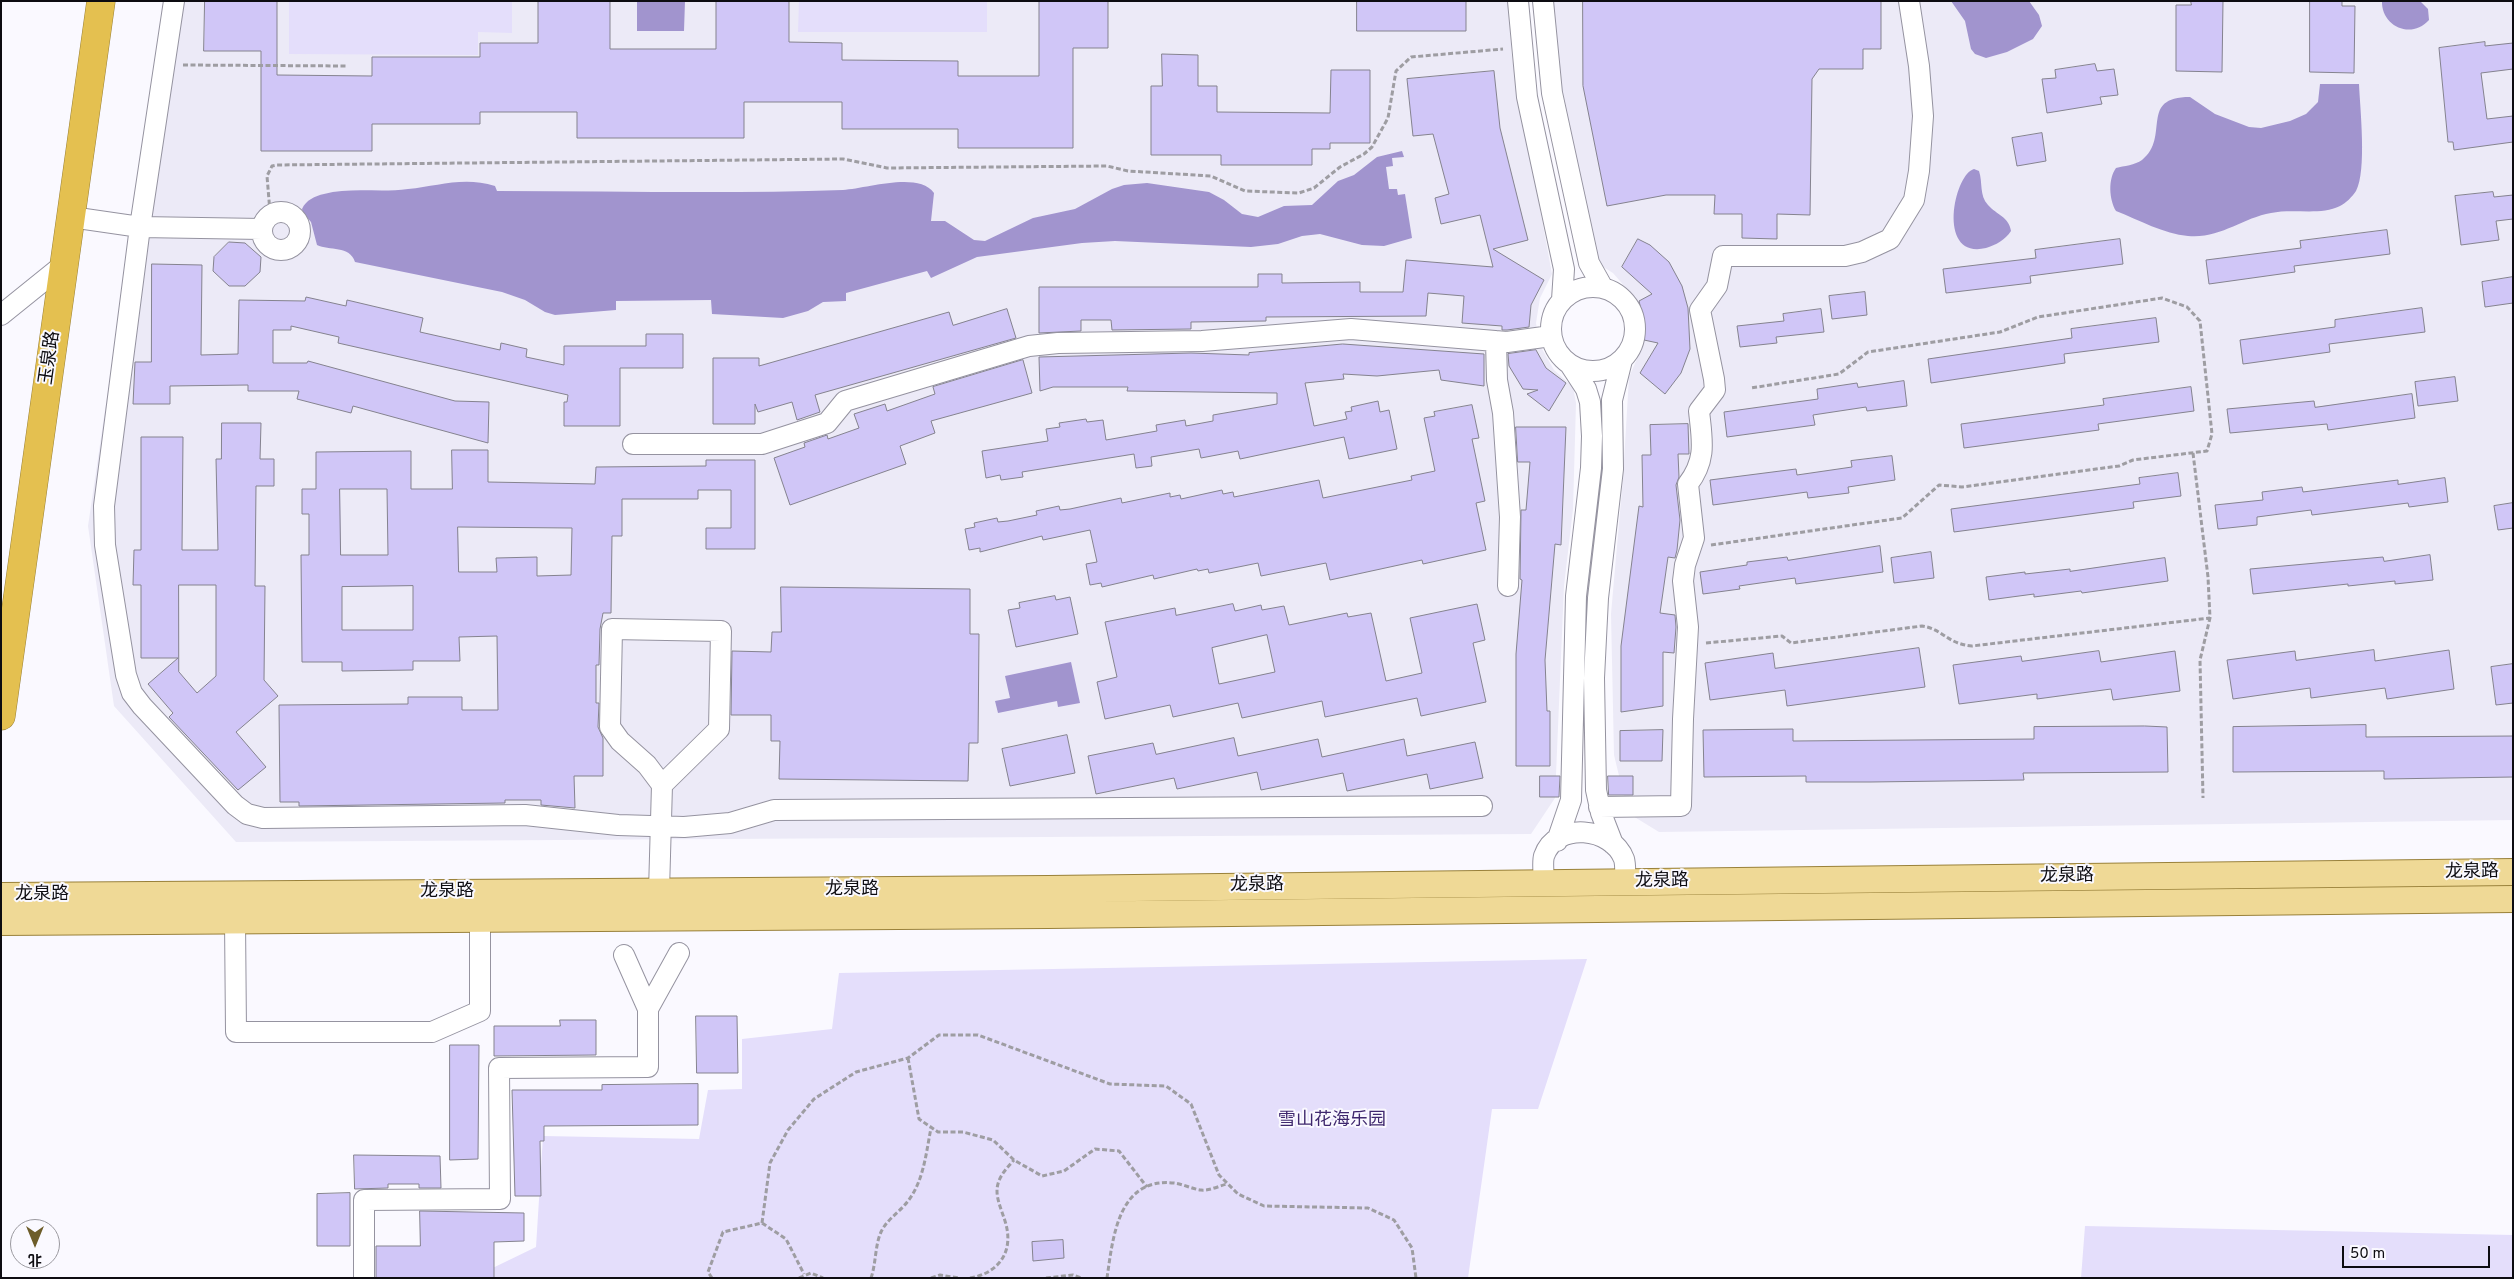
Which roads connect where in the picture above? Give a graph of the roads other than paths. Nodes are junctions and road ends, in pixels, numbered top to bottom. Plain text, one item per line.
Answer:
1 (101, 1) edge
2 (174, 1) edge
3 (1518, 1) edge
4 (1543, 1) edge
5 (1909, 1) edge
6 (71, 216) junction
7 (266, 222) road end
8 (140, 227) junction
9 (64, 265) junction
10 (1603, 288) junction
11 (1562, 300) junction
12 (1, 315) edge
13 (1551, 336) junction
14 (1496, 342) junction
15 (1622, 360) junction
16 (1571, 366) junction
17 (633, 444) dead end
18 (1508, 586) dead end
19 (1, 716) edge
20 (662, 785) junction
21 (1482, 806) dead end
22 (1599, 806) junction
23 (661, 827) junction
24 (1556, 841) junction
25 (1613, 844) junction
26 (2513, 872) edge
27 (1625, 882) junction
28 (1544, 883) junction
29 (659, 891) junction
30 (1, 896) edge
31 (2513, 899) edge
32 (480, 919) junction
33 (235, 920) junction
34 (1, 922) edge
35 (679, 953) dead end
36 (624, 955) dead end
37 (648, 1009) junction
38 (364, 1278) edge

1 - 6 highway, 玉泉路
2 - 8 street
3 - 11 street
4 - 10 street
5 - 22 street
6 - 8 street
6 - 9 highway, 玉泉路
7 - 8 street
8 - 23 street
9 - 12 street
9 - 19 highway, 玉泉路
10 - 11 street
10 - 15 street
11 - 13 street
13 - 14 street
13 - 16 street
14 - 17 street
14 - 18 street
15 - 16 street
15 - 22 street
16 - 24 street
20 - 20 street
20 - 23 street
21 - 23 street
22 - 25 street
23 - 29 street
24 - 25 street
24 - 28 street
25 - 27 street
26 - 27 main road, 龙泉路
27 - 28 main road, 龙泉路
28 - 29 main road, 龙泉路
29 - 30 main road, 龙泉路
31 - 32 main road, 龙泉路
32 - 33 main road, 龙泉路
32 - 33 street
33 - 34 main road, 龙泉路
35 - 37 street
36 - 37 street
37 - 38 street

